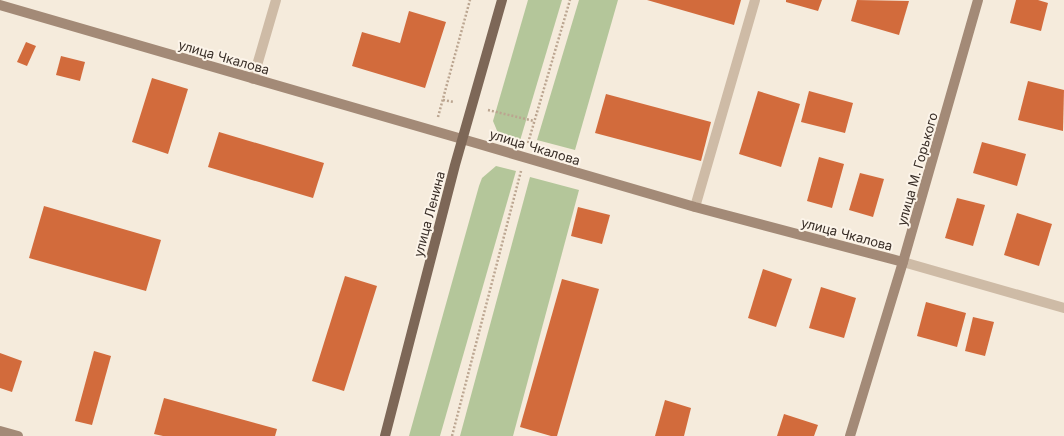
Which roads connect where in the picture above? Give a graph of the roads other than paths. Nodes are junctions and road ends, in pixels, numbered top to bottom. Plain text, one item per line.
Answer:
1 (276, 0) edge
2 (502, 0) edge
3 (755, 0) edge
4 (978, 0) edge
5 (0, 5) edge
6 (252, 79) junction
7 (462, 139) junction
8 (694, 208) junction
9 (903, 262) junction
10 (1064, 308) edge
11 (0, 431) edge
12 (18, 436) edge
13 (385, 436) edge
14 (850, 436) edge

1 - 6 street
2 - 7 main road, улица Ленина
3 - 8 street
4 - 9 street, улица М. Горького
5 - 6 street, улица Чкалова
6 - 7 street, улица Чкалова
7 - 8 street, улица Чкалова
7 - 13 main road, улица Ленина
8 - 9 street, улица Чкалова
9 - 10 street, улица Чкалова
9 - 14 street, улица М. Горького
11 - 12 street

